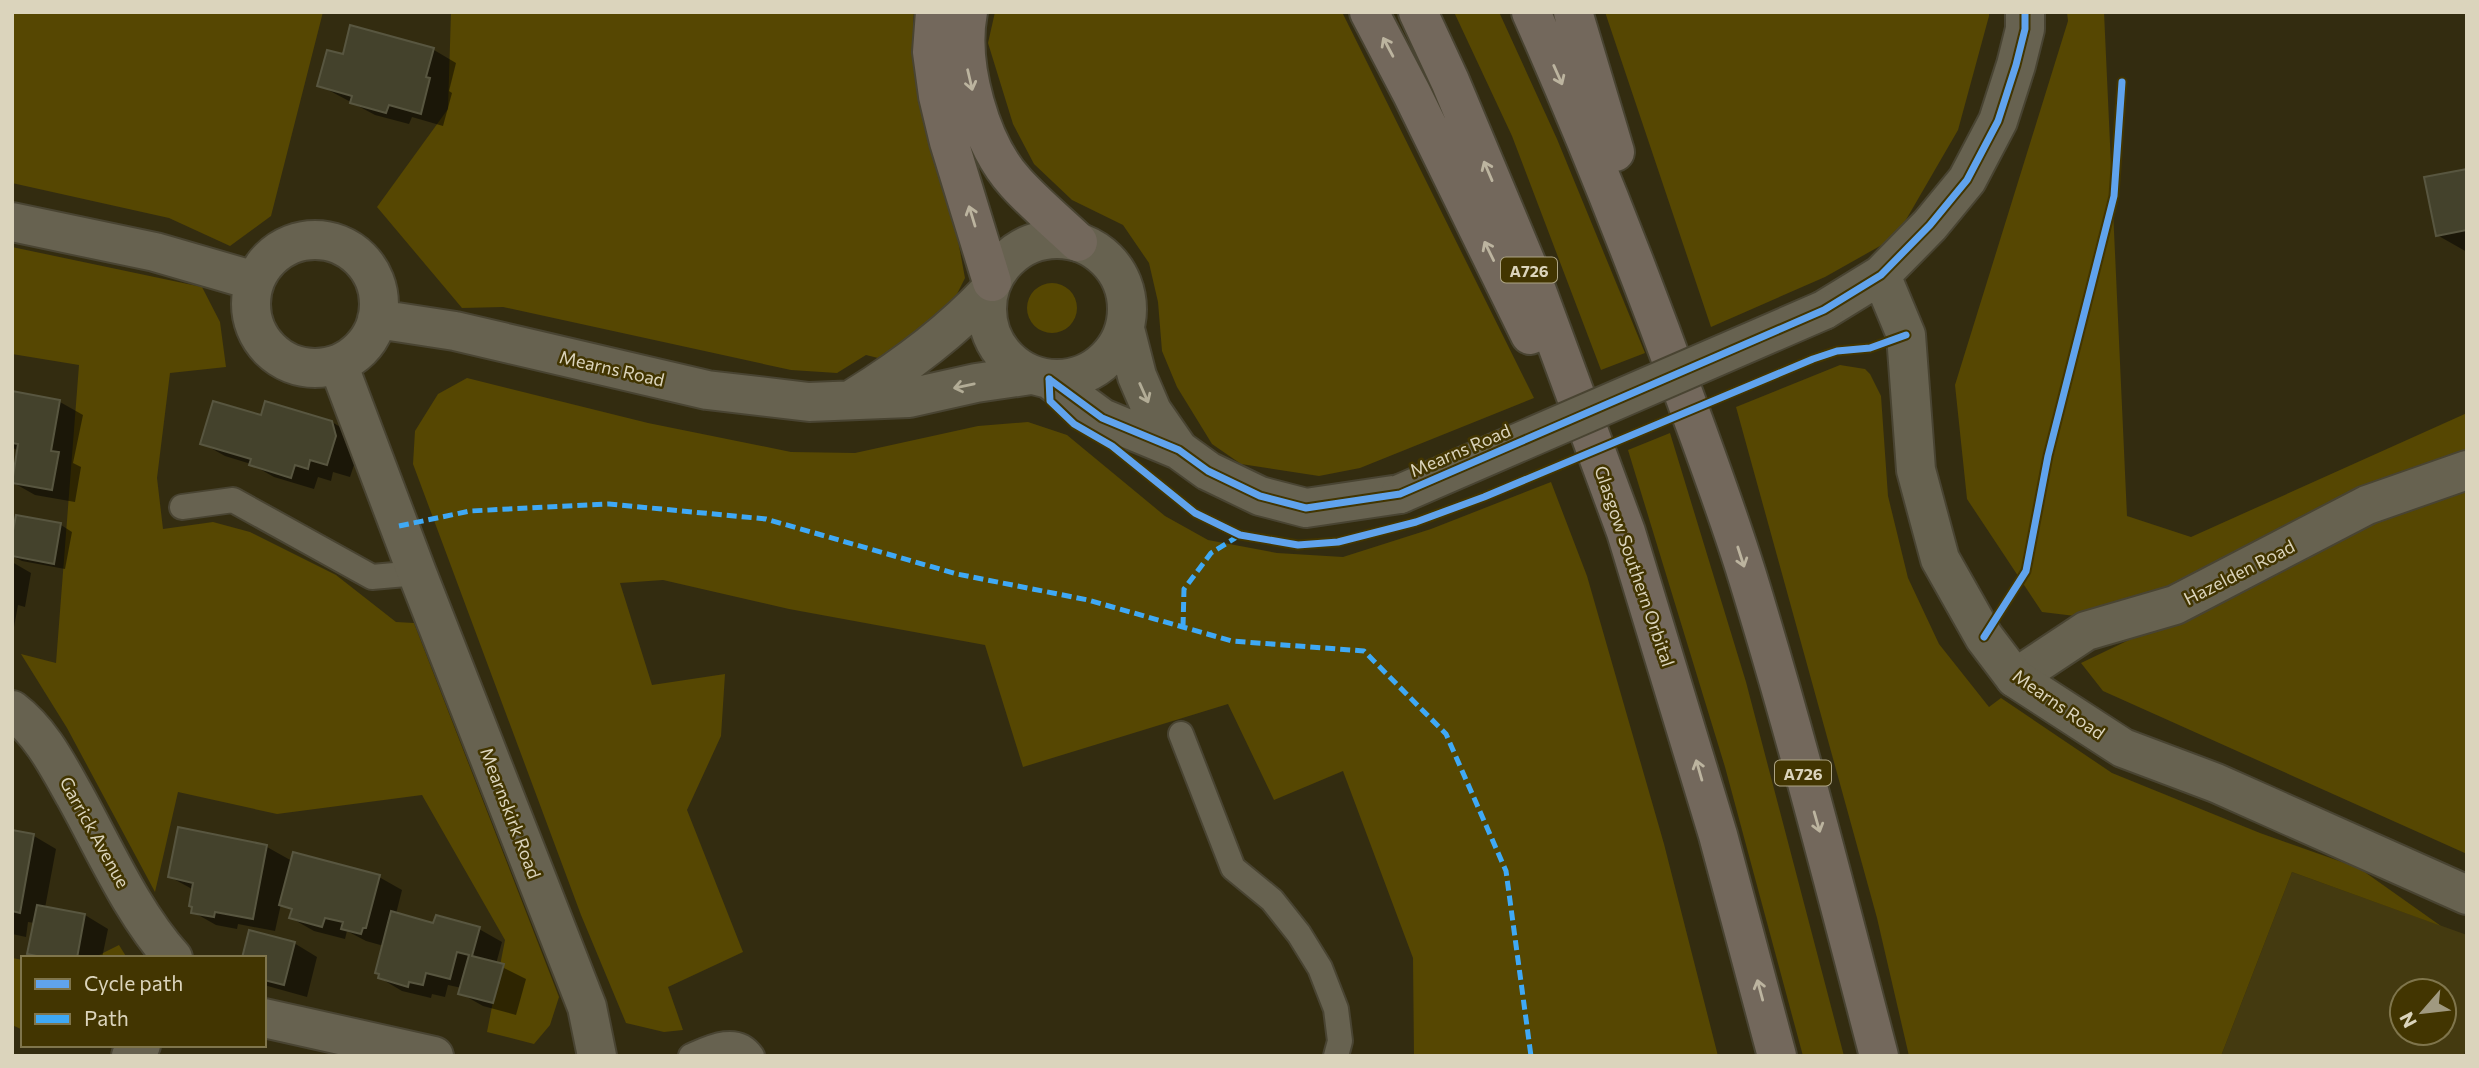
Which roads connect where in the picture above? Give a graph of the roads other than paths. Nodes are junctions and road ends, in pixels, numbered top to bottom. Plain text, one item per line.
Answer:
1 (934, 12) edge
2 (968, 12) edge
3 (1369, 12) edge
4 (1418, 12) edge
5 (1531, 12) edge
6 (1573, 12) edge
7 (2025, 12) edge
8 (12, 222) edge
9 (1078, 242) junction
10 (1881, 275) junction
11 (255, 281) junction
12 (990, 286) junction
13 (377, 319) junction
14 (1125, 329) junction
15 (338, 364) junction
16 (1040, 377) junction
17 (849, 401) junction
18 (1179, 450) junction
19 (2467, 470) edge
20 (1720, 492) junction
21 (182, 507) dead end
22 (1626, 532) junction
23 (417, 573) junction
24 (2015, 678) junction
25 (12, 710) edge
26 (1181, 734) dead end
27 (2467, 895) edge
28 (172, 956) edge
29 (266, 1018) edge
30 (435, 1056) edge
31 (597, 1056) edge
32 (691, 1056) edge
33 (752, 1056) edge
34 (1336, 1056) edge
35 (1777, 1056) edge
36 (1879, 1056) edge

12 -> 1 highway
2 -> 9 highway
22 -> 3 highway
22 -> 4 highway, Glasgow Southern Orbital / A726
5 -> 20 highway, A726
6 - 20 highway
7 - 10 street
8 - 11 street
9 - 12 street
9 - 14 street
10 - 18 street, Mearns Road, bridge
10 - 24 street, Mearns Road
11 - 13 street
11 - 15 street
12 - 16 street
12 - 17 street
13 - 15 street
13 - 17 street, Mearns Road
14 - 16 street
14 -> 18 street, Mearns Road
15 - 23 street, Mearnskirk Road
16 -> 17 street, Mearns Road
16 - 18 street, Mearns Road
19 - 24 street, Hazelden Road
20 -> 36 highway, A726
21 - 23 lane
35 -> 22 highway, Glasgow Southern Orbital / A726
23 - 31 street, Mearnskirk Road
24 - 27 street, Mearns Road
25 - 28 street, Garrick Avenue
26 - 34 lane
29 - 30 street
32 - 33 lane

